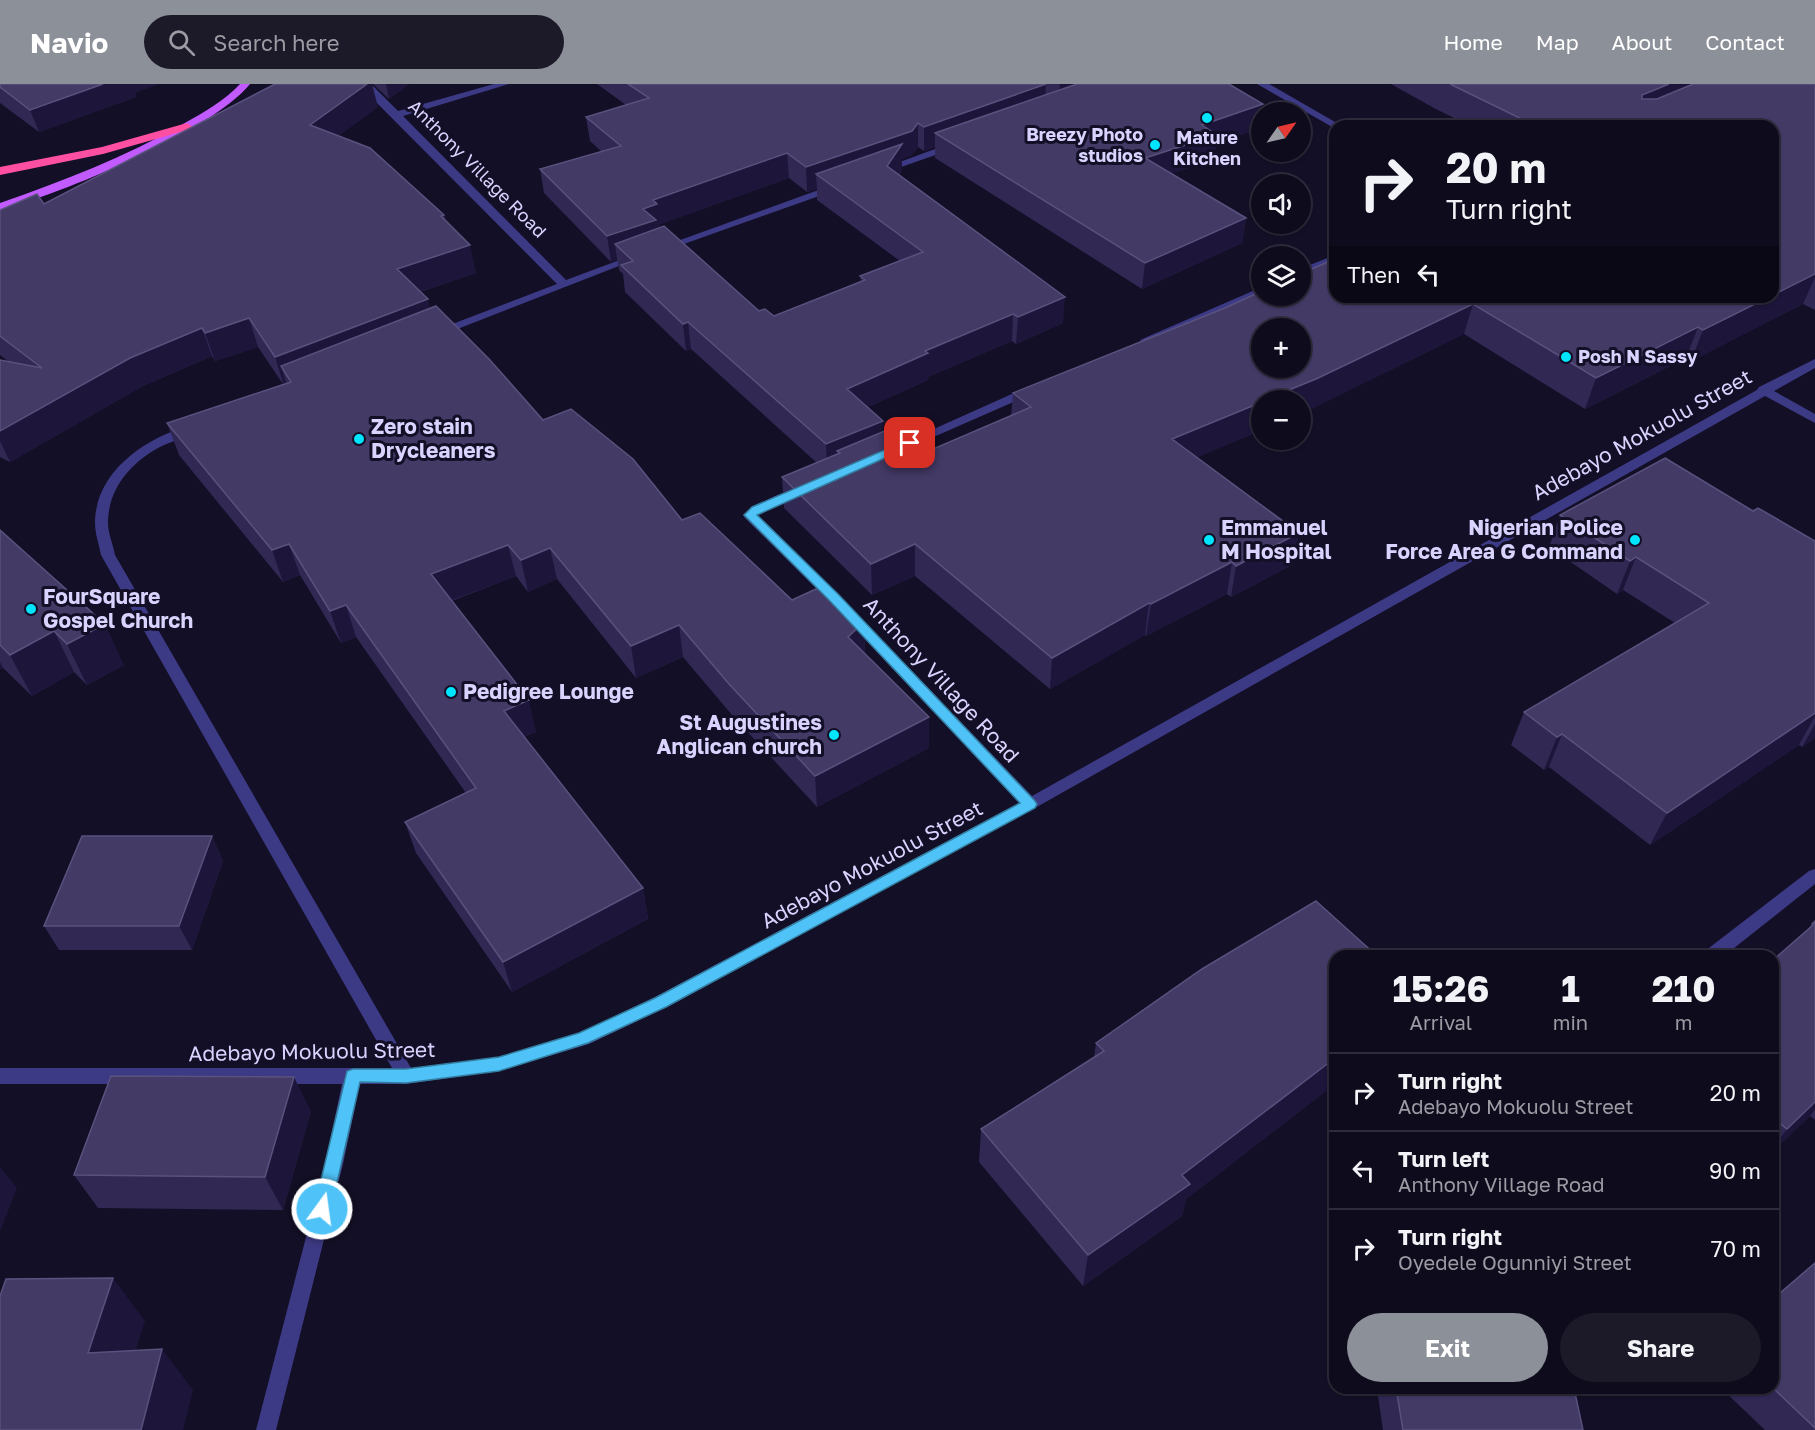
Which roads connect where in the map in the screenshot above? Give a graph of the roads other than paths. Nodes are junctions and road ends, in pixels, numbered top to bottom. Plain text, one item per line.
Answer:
1 (245, 84) edge
2 (363, 84) edge
3 (504, 84) edge
4 (1262, 84) edge
5 (396, 115) junction
6 (1329, 122) edge
7 (187, 127) junction
8 (966, 140) edge
9 (0, 171) edge
10 (866, 176) edge
11 (843, 184) edge
12 (0, 207) edge
13 (1329, 261) edge
14 (1311, 268) edge
15 (563, 284) junction
16 (1251, 295) edge
17 (430, 336) edge
18 (1130, 347) edge
19 (1815, 363) edge
20 (1042, 385) edge
21 (1763, 390) junction
22 (1815, 419) edge
23 (197, 427) edge
24 (877, 457) edge
25 (812, 486) edge
26 (1030, 804) junction
27 (1815, 875) edge
28 (1718, 950) edge
29 (0, 1076) edge
30 (353, 1076) junction
31 (406, 1076) junction
32 (266, 1430) edge

1 - 7 main road
2 - 5 street, Anthony Village Road
3 - 5 street
4 - 6 street
5 - 15 street, Anthony Village Road
7 - 9 highway
7 - 12 main road
8 - 10 street
11 - 15 street
13 - 14 street
15 - 17 street
16 - 18 street
19 - 21 street, Adebayo Mokuolu Street
20 - 24 street
21 - 22 street
21 - 26 street, Adebayo Mokuolu Street
23 - 31 street
25 - 26 street, Anthony Village Road
26 - 31 street, Adebayo Mokuolu Street
27 - 28 street
29 - 30 street, Adebayo Mokuolu Street
30 - 31 street, Adebayo Mokuolu Street
30 - 32 street

